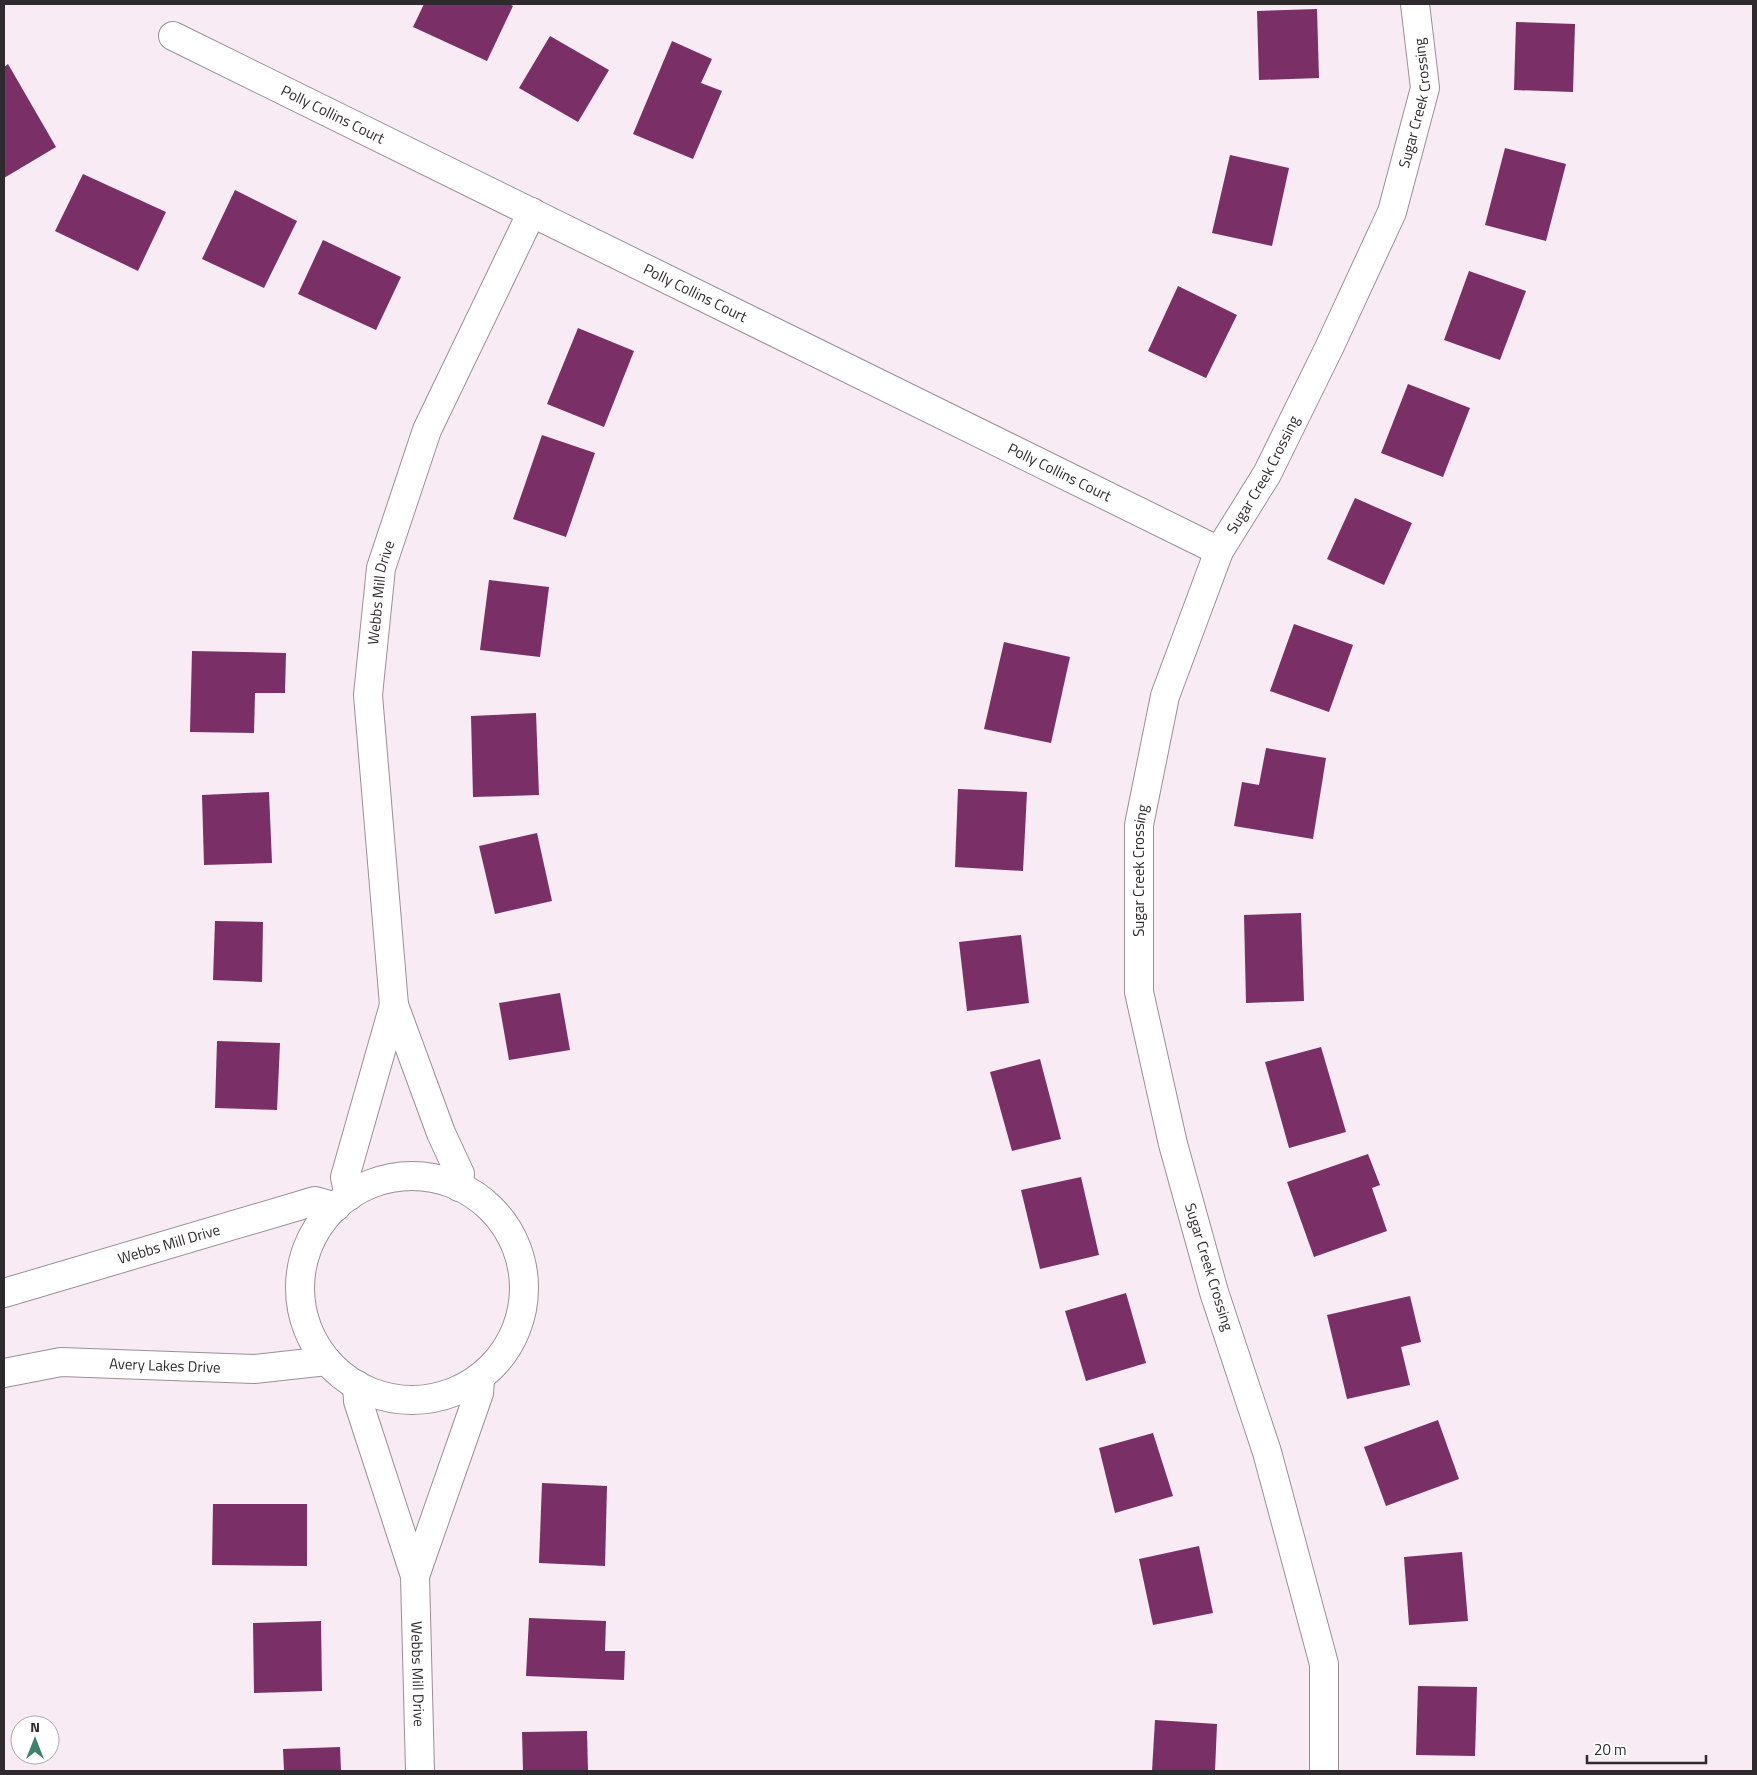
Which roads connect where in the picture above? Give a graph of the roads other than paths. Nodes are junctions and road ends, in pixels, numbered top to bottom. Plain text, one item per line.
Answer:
1 (1414, 4) edge
2 (173, 36) dead end
3 (532, 212) junction
4 (1219, 551) junction
5 (394, 1005) junction
6 (459, 1187) junction
7 (342, 1202) junction
8 (4, 1293) edge
9 (327, 1361) junction
10 (4, 1373) edge
11 (480, 1379) junction
12 (357, 1386) junction
13 (415, 1576) junction
14 (420, 1771) edge
15 (1324, 1771) edge

1 - 4 street, Sugar Creek Crossing
2 - 3 street, Polly Collins Court
3 - 4 street, Polly Collins Court
3 - 5 street, Webbs Mill Drive
4 - 15 street, Sugar Creek Crossing
5 - 6 street, Webbs Mill Drive
5 - 7 street, Webbs Mill Drive
6 - 7 street
6 - 11 street
7 - 8 street, Webbs Mill Drive
7 - 9 street
9 - 10 street, Avery Lakes Drive
9 - 12 street
11 - 12 street
11 - 13 street, Webbs Mill Drive
12 - 13 street, Webbs Mill Drive
13 - 14 street, Webbs Mill Drive

